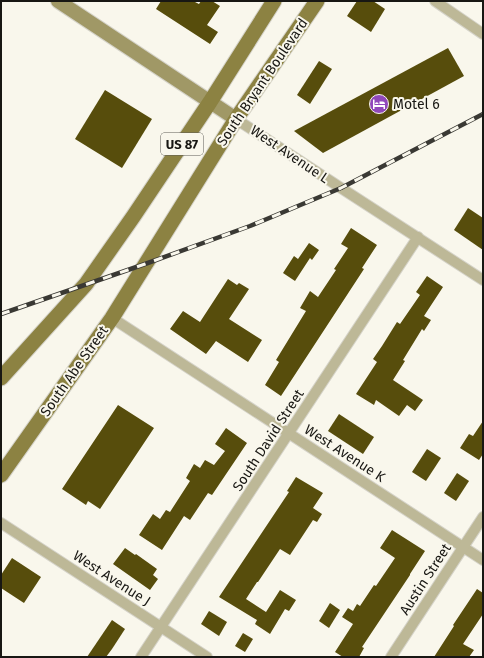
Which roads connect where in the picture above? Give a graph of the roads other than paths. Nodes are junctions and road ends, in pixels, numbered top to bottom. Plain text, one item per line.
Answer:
1 (58, 1) edge
2 (274, 1) edge
3 (317, 1) edge
4 (435, 1) edge
5 (483, 34) edge
6 (210, 102) junction
7 (236, 119) junction
8 (418, 237) junction
9 (144, 264) joint
10 (483, 280) edge
11 (112, 318) junction
12 (1, 378) edge
13 (289, 433) junction
14 (1, 475) edge
15 (483, 517) edge
16 (1, 523) edge
17 (463, 547) junction
18 (483, 560) edge
19 (161, 627) junction
20 (142, 657) edge
21 (207, 657) edge
22 (391, 657) edge

1 - 6 main road, West Avenue L
2 - 6 main road, US 87
3 - 7 main road, South Bryant Boulevard / US 87
4 - 5 street
6 - 7 main road, West Avenue L
6 - 12 main road, US 87
7 - 8 street, West Avenue L
7 - 9 main road, South Bryant Boulevard / US 87
8 - 10 street, West Avenue L
8 - 13 street, South David Street
9 - 11 main road, South Abe Street / US 87
11 - 13 street, West Avenue K
11 - 14 main road, South Abe Street / US 87
13 - 17 street, West Avenue K
13 - 19 street, South David Street
15 - 17 street, Austin Street
16 - 19 street, West Avenue J
17 - 18 street, West Avenue K
17 - 22 street, Austin Street
19 - 20 street, South David Street
19 - 21 street, West Avenue J

